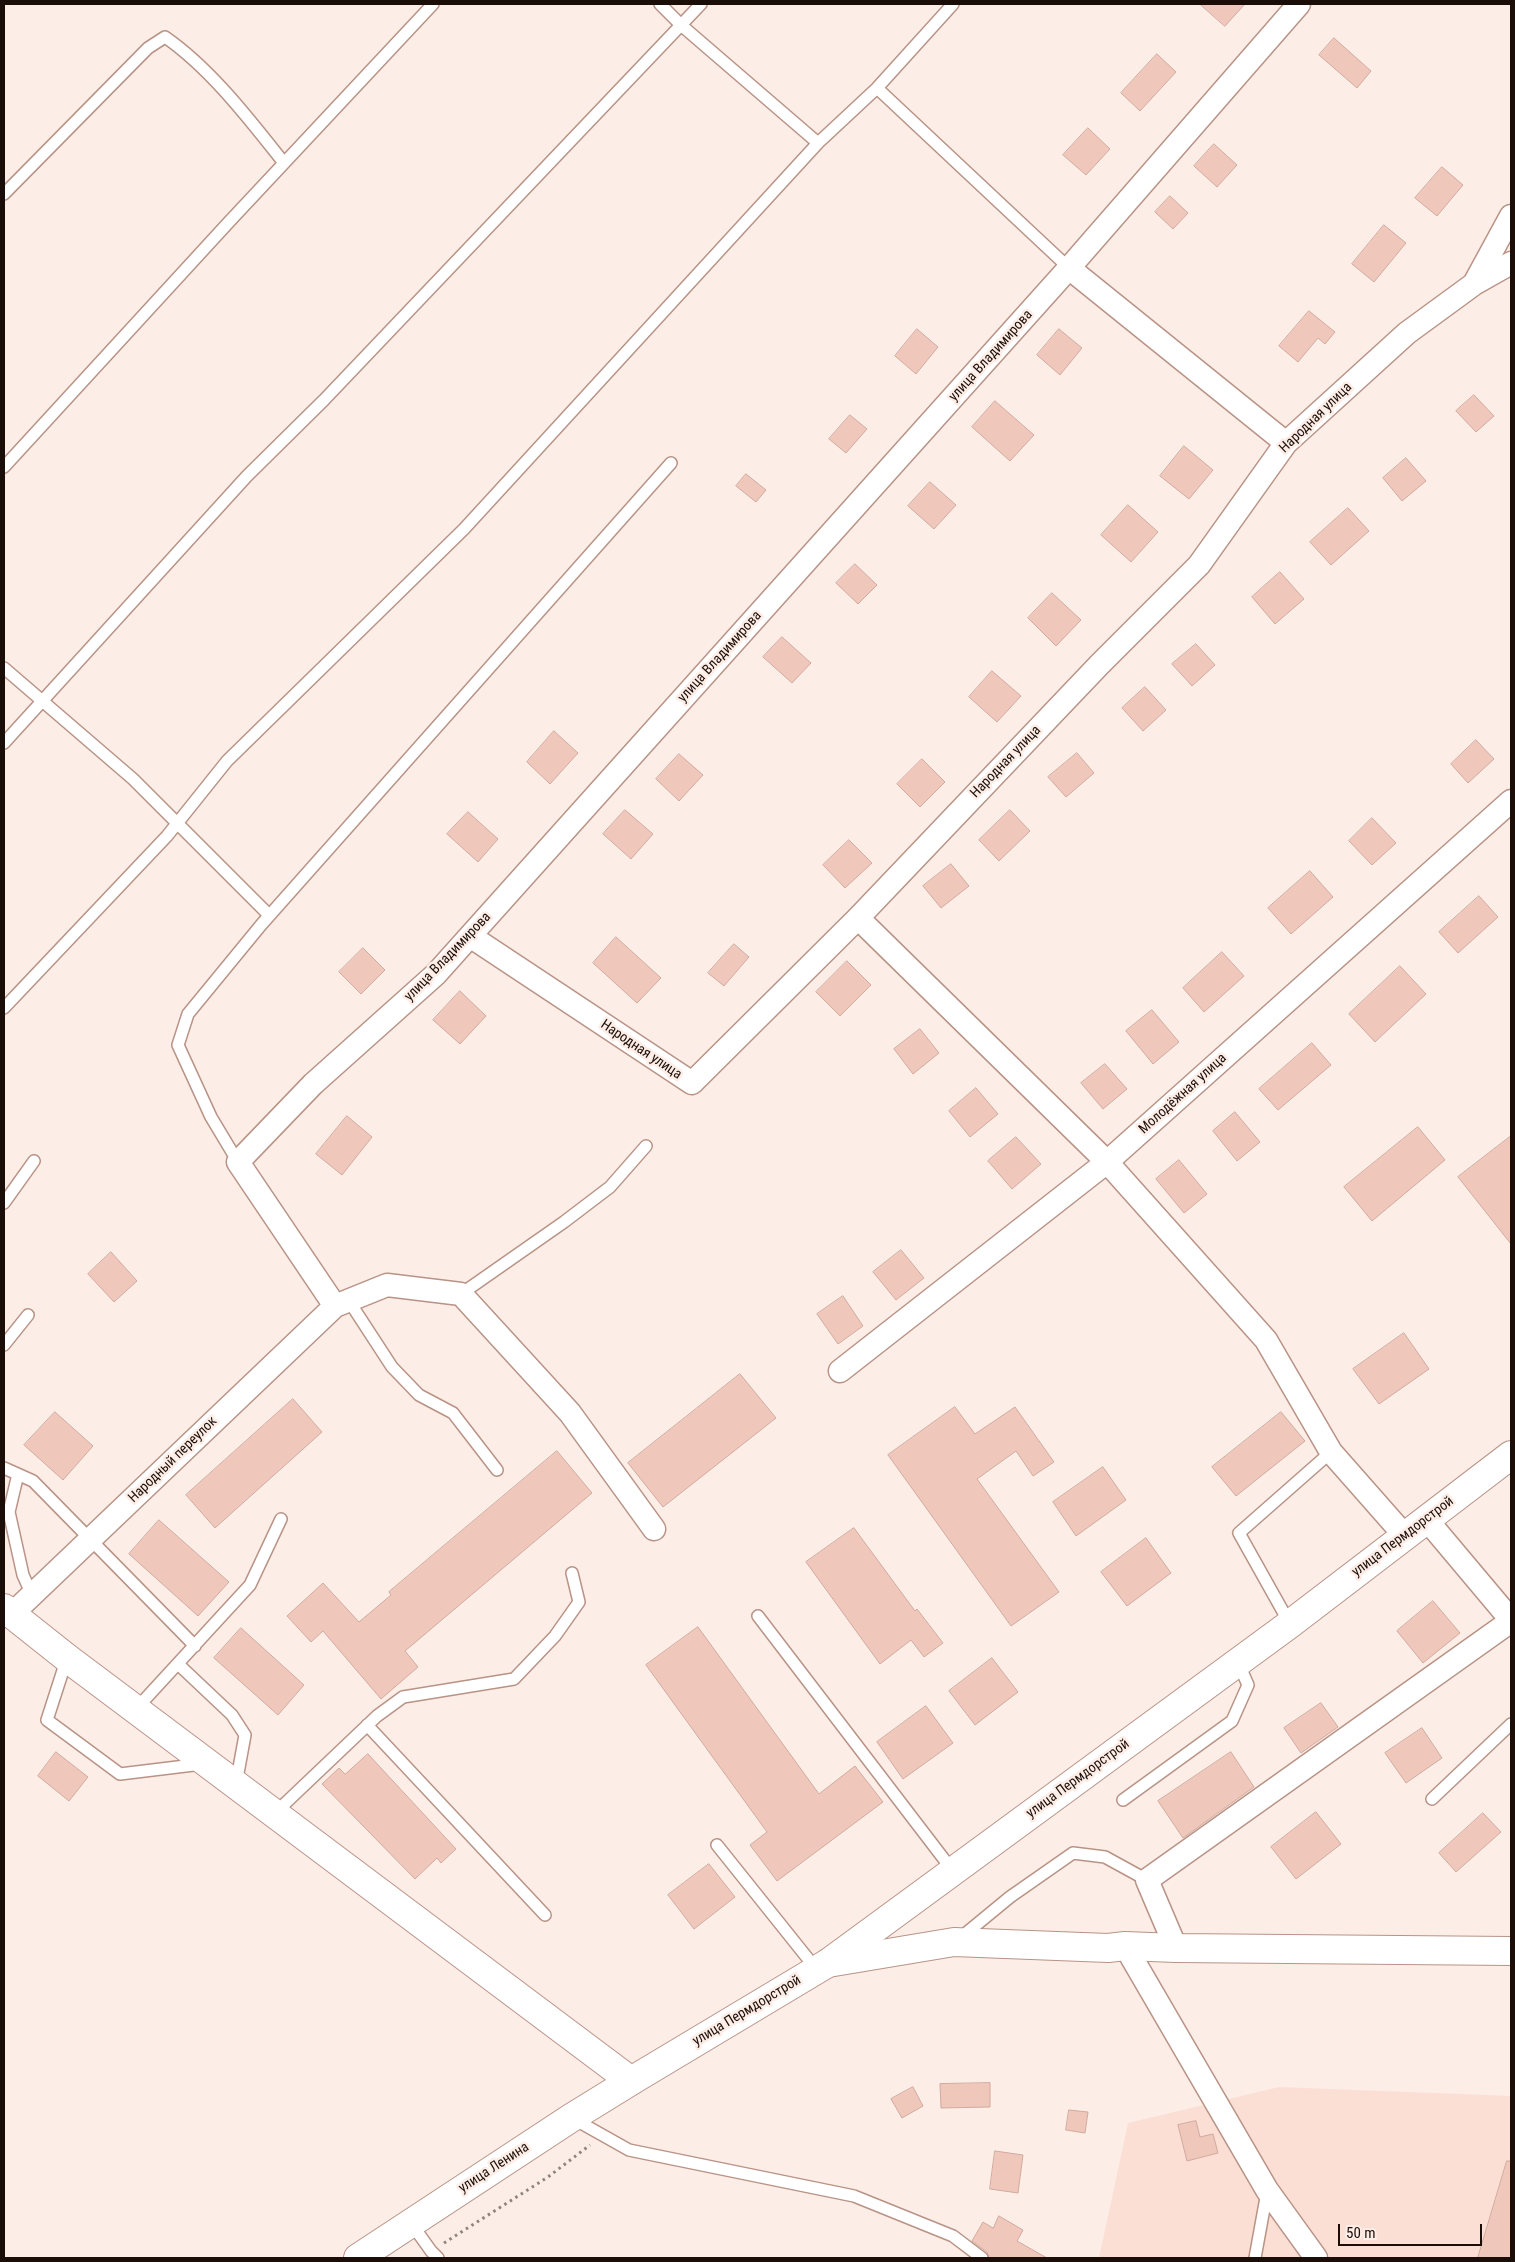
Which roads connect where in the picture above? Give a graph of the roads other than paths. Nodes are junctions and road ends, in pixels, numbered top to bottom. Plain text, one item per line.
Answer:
1 (433, 4) edge
2 (660, 4) edge
3 (701, 4) edge
4 (953, 4) edge
5 (1299, 4) edge
6 (681, 25) junction
7 (877, 88) junction
8 (818, 144) junction
9 (284, 163) junction
10 (4, 194) edge
11 (1511, 216) edge
12 (1511, 263) edge
13 (1069, 268) junction
14 (1474, 284) junction
15 (1286, 443) junction
16 (672, 463) dead end
17 (4, 467) edge
18 (4, 668) edge
19 (42, 701) junction
20 (4, 743) edge
21 (1511, 801) edge
22 (177, 824) junction
23 (270, 915) junction
24 (858, 918) junction
25 (470, 936) junction
26 (4, 1008) edge
27 (646, 1146) dead end
28 (34, 1161) dead end
29 (238, 1162) junction
30 (1107, 1162) junction
31 (4, 1203) edge
32 (461, 1294) junction
33 (342, 1304) junction
34 (28, 1316) dead end
35 (4, 1345) edge
36 (840, 1371) dead end
37 (1331, 1452) junction
38 (1511, 1455) edge
39 (4, 1468) edge
40 (497, 1470) dead end
41 (18, 1474) junction
42 (281, 1518) dead end
43 (1427, 1520) junction
44 (654, 1529) dead end
45 (1405, 1536) junction
46 (90, 1540) junction
47 (572, 1573) dead end
48 (32, 1595) junction
49 (8, 1611) edge
50 (758, 1616) dead end
51 (1511, 1621) edge
52 (1290, 1624) junction
53 (195, 1646) junction
54 (67, 1658) junction
55 (1238, 1662) junction
56 (178, 1664) junction
57 (136, 1709) junction
58 (1511, 1724) edge
59 (367, 1725) junction
60 (209, 1763) junction
61 (236, 1784) junction
62 (1432, 1799) dead end
63 (1123, 1800) dead end
64 (275, 1813) junction
65 (717, 1845) dead end
66 (953, 1871) junction
67 (1147, 1880) junction
68 (546, 1915) dead end
69 (954, 1942) junction
70 (1125, 1946) junction
71 (1176, 1948) junction
72 (1511, 1952) edge
73 (822, 1966) junction
74 (631, 2081) junction
75 (571, 2118) junction
76 (1267, 2190) junction
77 (411, 2223) junction
78 (435, 2255) edge
79 (358, 2258) edge
80 (982, 2258) edge
81 (1255, 2258) edge
82 (1316, 2258) edge

1 - 9 lane
2 - 6 lane
3 - 6 lane
4 - 7 lane
5 - 13 street, улица Владимирова
6 - 8 lane
6 - 19 lane
7 - 8 lane
7 - 13 lane
8 - 22 lane
9 - 10 lane
9 - 17 lane
11 - 14 street
12 - 14 street, Народная улица
13 - 15 street
13 - 25 street, улица Владимирова
14 - 15 street, Народная улица
15 - 24 street, Народная улица
16 - 23 lane
18 - 19 lane
19 - 20 lane
19 - 22 lane
21 - 30 street, Молодёжная улица
22 - 23 lane
22 - 26 lane
23 - 29 lane
24 - 25 street, Народная улица
24 - 30 street
25 - 29 street, улица Владимирова
27 - 32 lane
28 - 31 lane
29 - 33 street
30 - 36 street, Молодёжная улица
30 - 37 street
32 - 33 street
32 - 44 street
33 - 40 lane
33 - 46 street, Народный переулок
34 - 35 lane
37 - 45 street
37 - 52 lane
38 - 43 main road, улица Пермдорстрой
39 - 41 lane
41 - 46 lane
41 - 48 lane
42 - 53 lane
43 - 45 main road, улица Пермдорстрой
43 - 51 street
45 - 52 main road, улица Пермдорстрой
46 - 48 street, Народный переулок
46 - 53 lane
47 - 59 lane
48 - 49 street, Народный переулок
49 - 54 main road
50 - 66 lane
51 - 67 street
52 - 55 main road, улица Пермдорстрой
53 - 56 lane
54 - 57 main road
54 - 60 lane
55 - 63 lane
55 - 66 main road, улица Пермдорстрой
56 - 57 lane
56 - 61 lane
57 - 60 main road
58 - 62 lane
59 - 64 lane
59 - 68 lane
60 - 61 main road
61 - 64 main road
64 - 74 main road
65 - 73 lane
66 - 73 main road, улица Пермдорстрой
67 - 69 lane
67 - 71 street
69 - 70 main road
69 - 73 main road
70 - 71 main road
70 - 76 street
71 - 72 main road
73 - 74 main road, улица Пермдорстрой
74 - 75 main road, улица Ленина
75 - 77 main road, улица Ленина
75 - 80 lane
76 - 81 lane
76 - 82 street
77 - 78 lane
77 - 79 main road, улица Ленина

